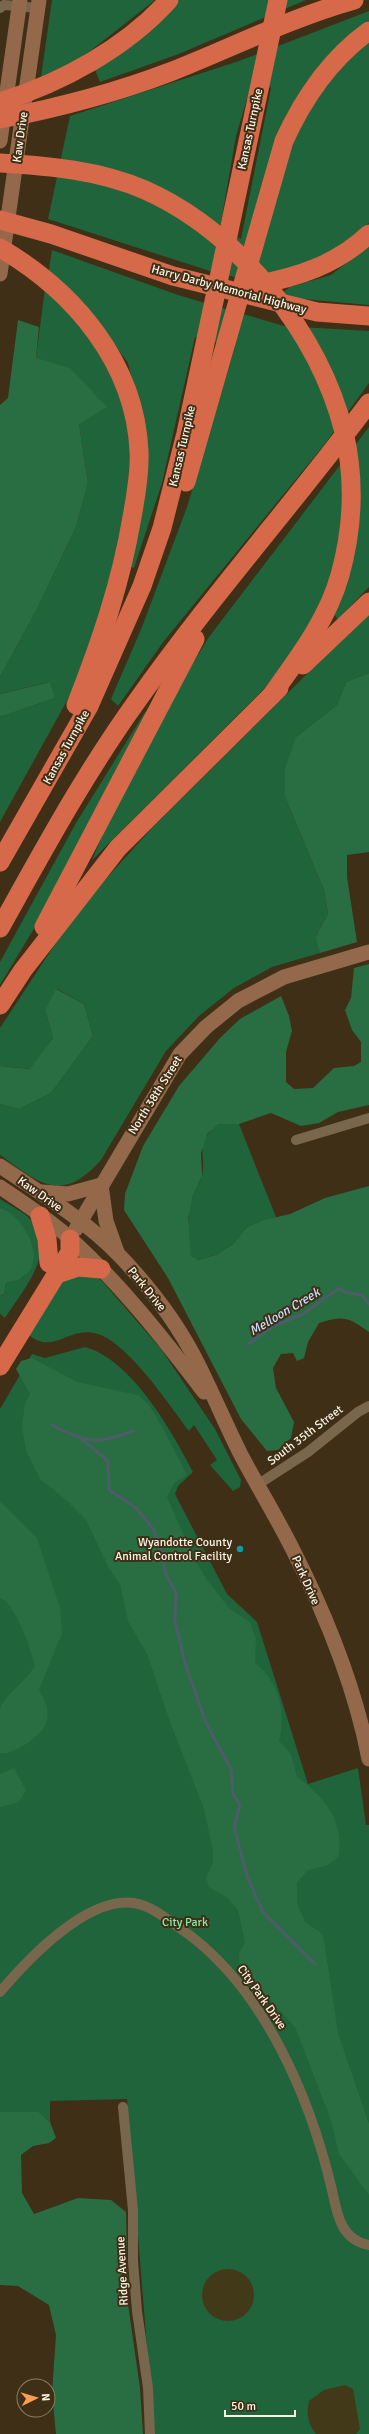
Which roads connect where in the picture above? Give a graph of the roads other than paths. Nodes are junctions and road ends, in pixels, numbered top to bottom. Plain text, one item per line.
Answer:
1 (169, 0) edge
2 (278, 0) edge
3 (354, 0) edge
4 (20, 3) edge
5 (39, 4) edge
6 (0, 8) edge
7 (369, 31) edge
8 (0, 102) edge
9 (0, 119) edge
10 (0, 141) edge
11 (0, 163) edge
12 (0, 220) edge
13 (369, 234) edge
14 (0, 248) edge
15 (0, 274) edge
16 (230, 290) junction
17 (369, 316) edge
18 (369, 403) edge
19 (162, 528) junction
20 (222, 591) junction
21 (369, 602) edge
22 (270, 696) junction
23 (45, 785) junction
24 (0, 862) edge
25 (0, 928) edge
26 (369, 952) edge
27 (23, 970) junction
28 (0, 1005) edge
29 (369, 1118) edge
30 (296, 1140) dead end
31 (0, 1166) edge
32 (101, 1185) junction
33 (0, 1188) edge
34 (37, 1191) junction
35 (40, 1216) junction
36 (81, 1222) junction
37 (70, 1239) junction
38 (118, 1254) junction
39 (53, 1269) junction
40 (101, 1269) junction
41 (42, 1287) junction
42 (0, 1346) edge
43 (0, 1366) edge
44 (369, 1406) edge
45 (219, 1412) junction
46 (257, 1485) junction
47 (369, 1758) edge
48 (0, 1992) edge
49 (123, 2107) dead end
50 (369, 2245) edge
51 (150, 2434) edge

1 - 8 highway
2 - 19 highway, Kansas Turnpike
3 - 9 highway
4 - 5 street
4 - 6 street
4 - 10 main road, Kaw Drive
5 - 15 main road, Kaw Drive
7 - 19 highway
11 - 22 highway
12 - 16 highway, Harry Darby Memorial Highway
13 - 16 highway
14 - 23 highway
16 - 17 highway, Harry Darby Memorial Highway
18 - 20 highway
19 - 23 highway, Kansas Turnpike
20 - 25 highway
20 - 27 highway
21 - 22 highway
22 - 27 highway
23 - 24 highway, Kansas Turnpike
26 - 32 main road, North 38th Street
27 - 28 highway
29 - 30 street
31 - 34 main road, Kaw Drive
32 - 34 main road
32 - 36 main road, North 38th Street
32 - 38 main road
33 - 35 main road, Kaw Drive
34 - 36 main road, Kaw Drive
35 - 37 main road, Kaw Drive
35 - 39 highway
36 - 37 main road, North 38th Street
36 - 38 main road, Park Drive
37 - 39 highway
37 - 40 main road, Park Drive
38 - 45 main road, Park Drive
39 - 40 highway
39 - 41 highway
40 - 45 main road, Park Drive
41 - 42 highway
41 - 43 highway
44 - 46 street, South 35th Street
45 - 46 main road, Park Drive
46 - 47 main road, Park Drive
48 - 50 street, City Park Drive
49 - 51 street, Ridge Avenue

